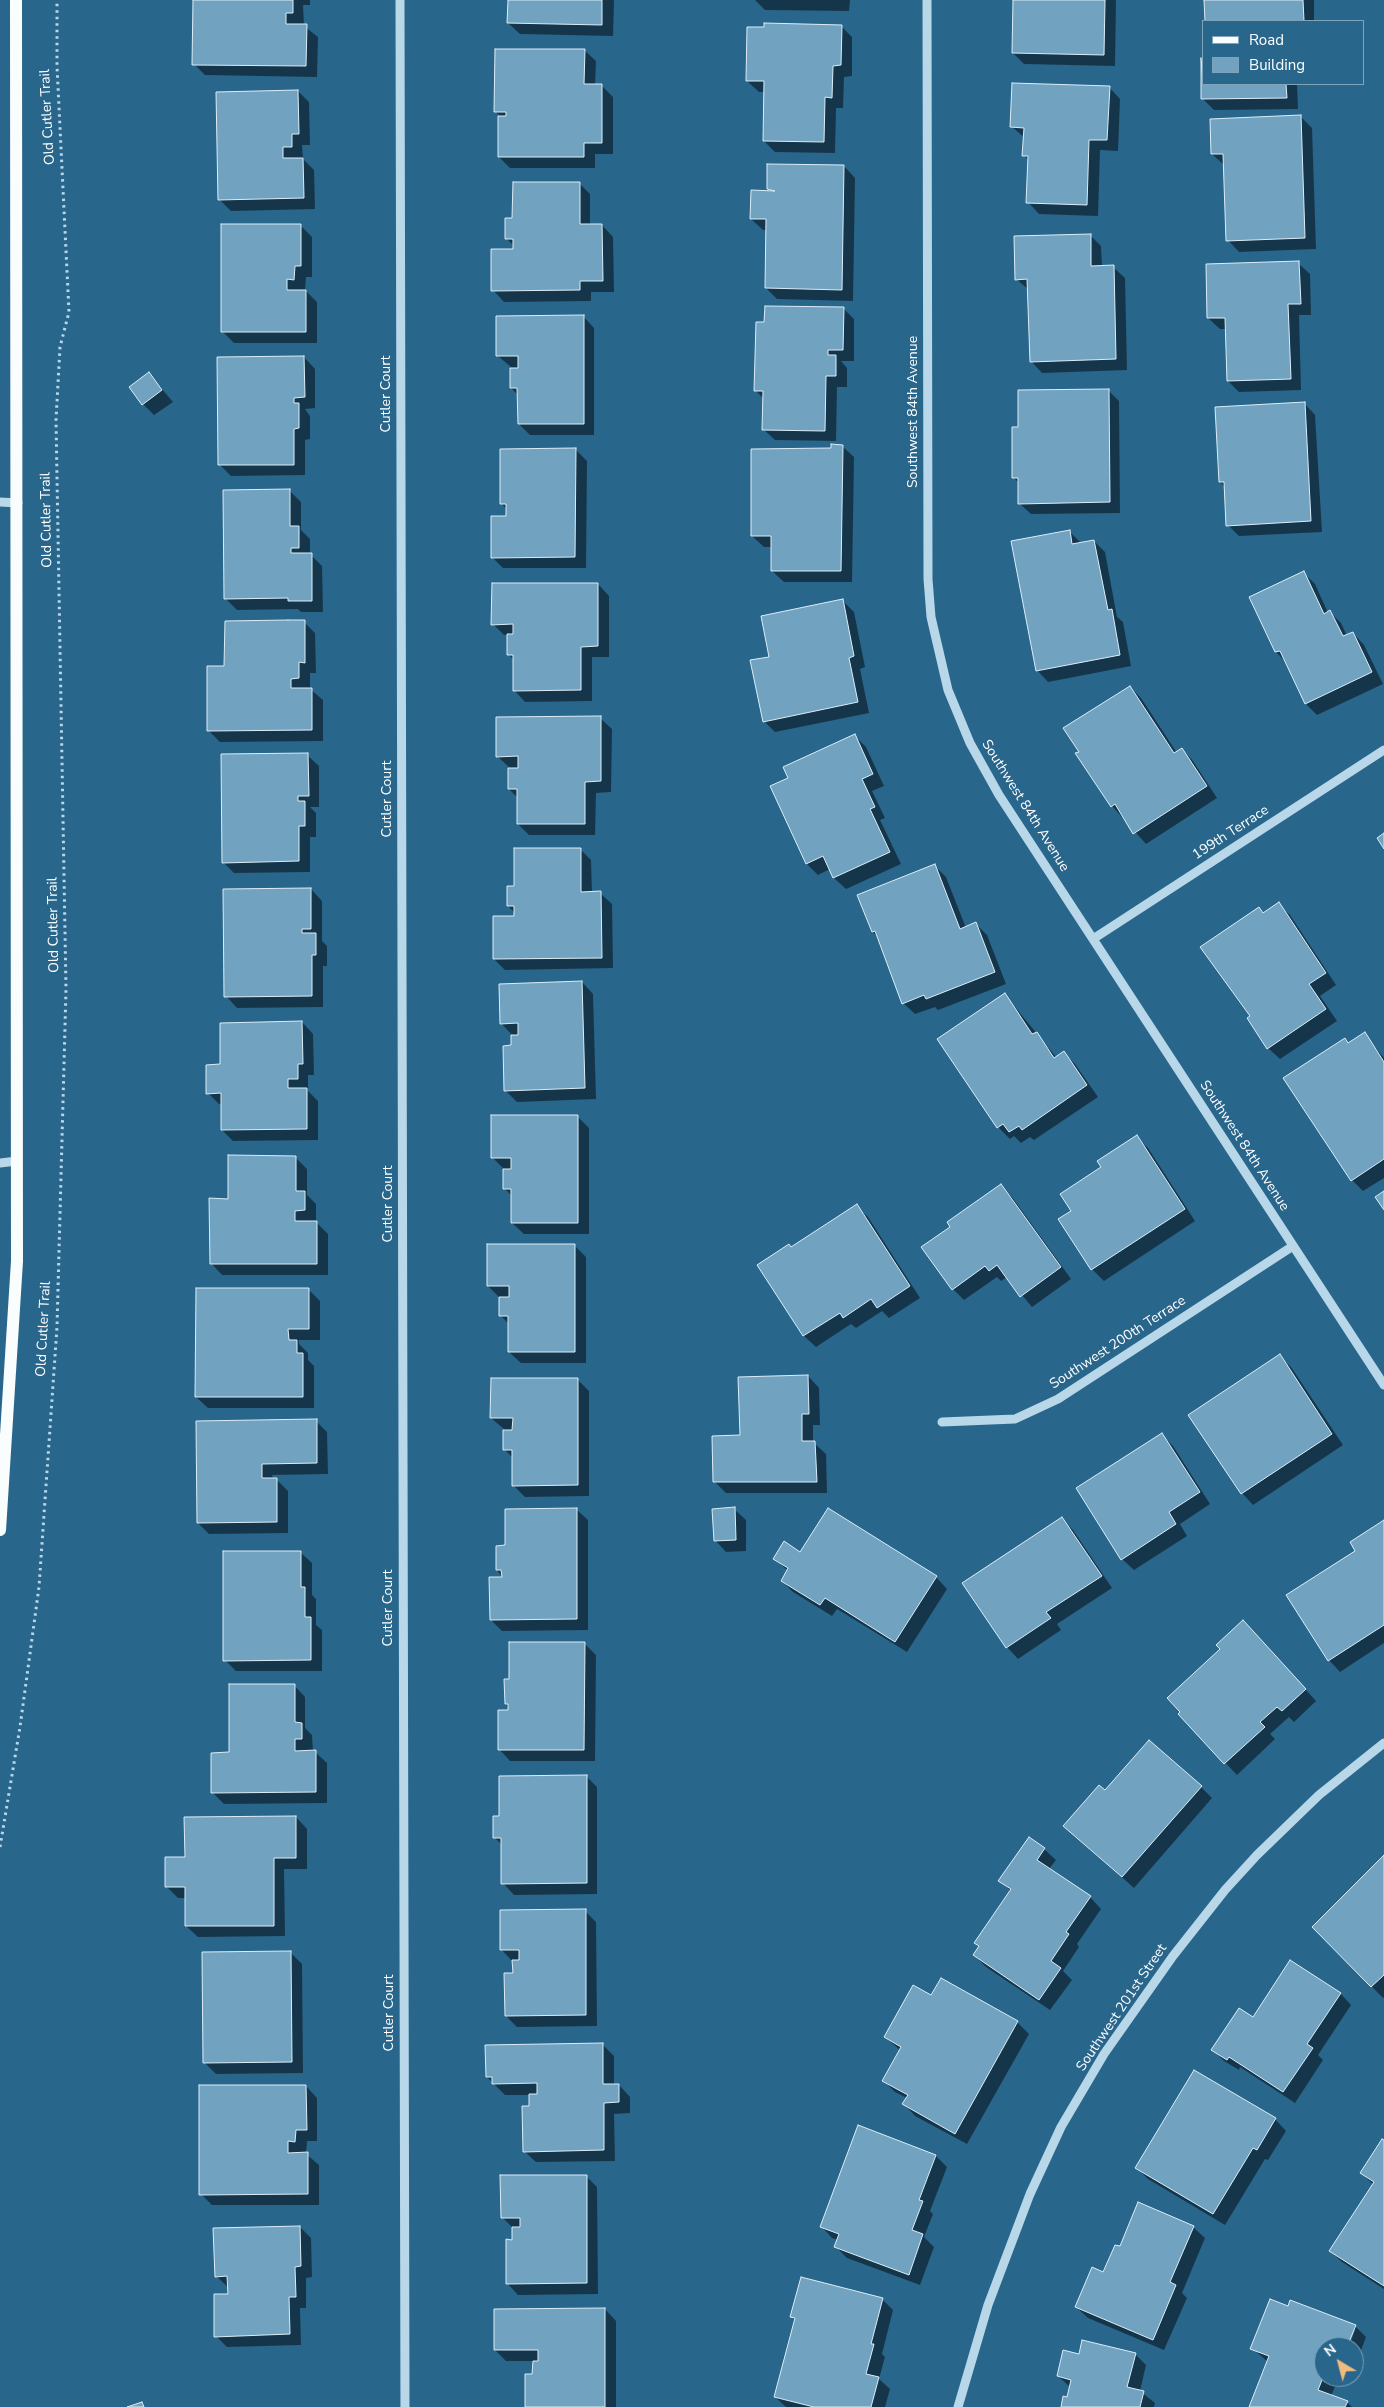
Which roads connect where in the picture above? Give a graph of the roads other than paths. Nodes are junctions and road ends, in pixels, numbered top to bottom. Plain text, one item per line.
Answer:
1 (16, 0) edge
2 (400, 0) edge
3 (927, 0) edge
4 (0, 502) edge
5 (18, 503) junction
6 (1384, 750) edge
7 (1093, 939) junction
8 (17, 1161) junction
9 (0, 1163) edge
10 (1293, 1246) junction
11 (1384, 1385) edge
12 (942, 1422) dead end
13 (0, 1530) edge
14 (1384, 1743) edge
15 (405, 2407) edge
16 (958, 2407) edge

1 - 5 main road
2 - 15 street, Cutler Court
3 - 7 street, Southwest 84th Avenue
4 - 5 street
5 - 8 main road
6 - 7 street, 199th Terrace
7 - 10 street, Southwest 84th Avenue
8 - 9 street
8 - 13 main road
10 - 11 street, Southwest 84th Avenue
10 - 12 street, Southwest 200th Terrace
14 - 16 street, Southwest 201st Street

